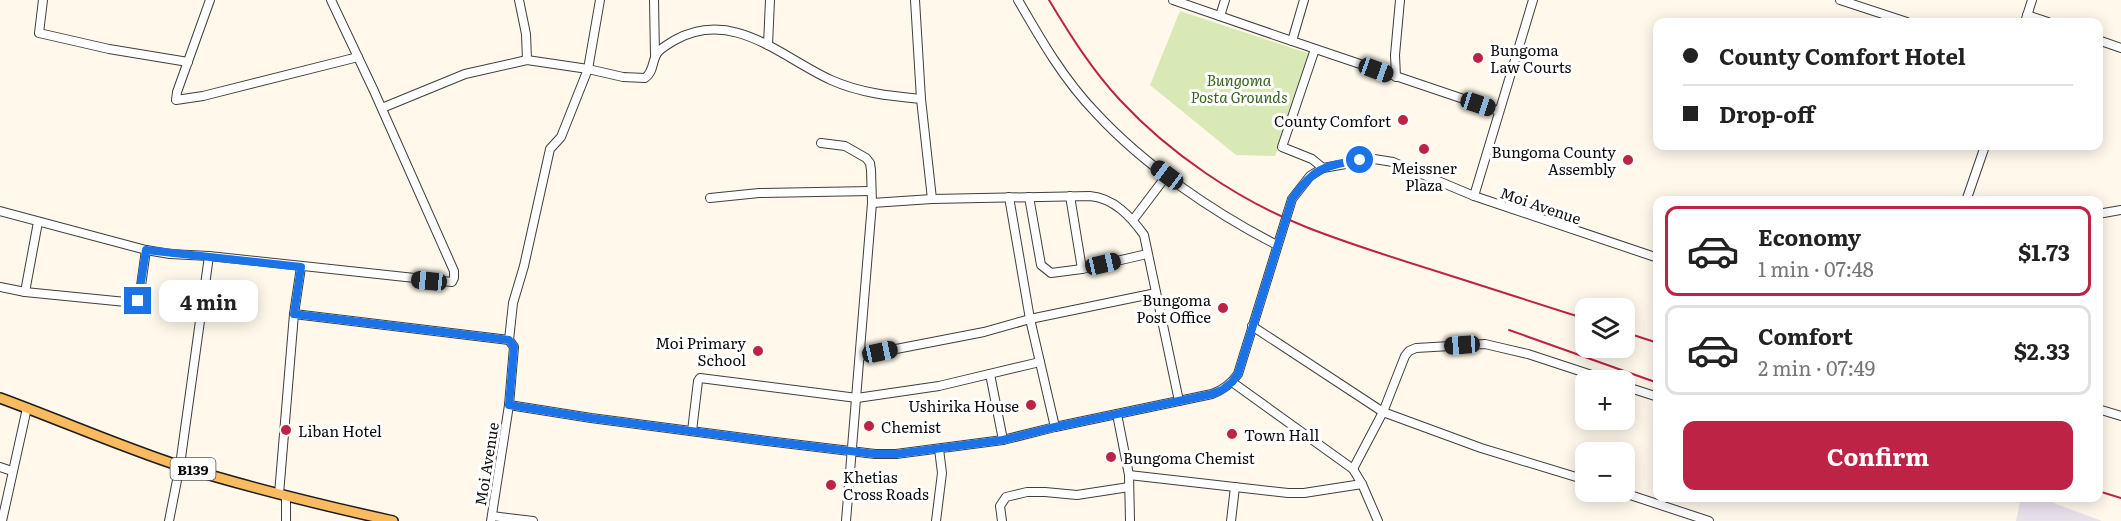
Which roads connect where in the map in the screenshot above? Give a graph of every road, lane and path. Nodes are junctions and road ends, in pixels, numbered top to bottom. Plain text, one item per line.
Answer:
1 (43, 0) edge
2 (210, 0) edge
3 (331, 0) edge
4 (519, 0) edge
5 (600, 0) edge
6 (654, 0) edge
7 (770, 0) edge
8 (915, 0) edge
9 (1018, 0) edge
10 (1173, 0) edge
11 (1225, 0) edge
12 (1304, 0) edge
13 (1400, 0) edge
14 (1533, 0) edge
15 (1840, 0) edge
16 (2032, 0) edge
17 (1220, 16) junction
18 (1895, 18) edge
19 (2026, 18) edge
20 (1292, 41) junction
21 (2103, 42) edge
22 (768, 45) junction
23 (2121, 48) edge
24 (1315, 49) junction
25 (358, 57) junction
26 (655, 57) junction
27 (527, 60) junction
28 (188, 62) junction
29 (588, 69) junction
30 (1396, 77) junction
31 (921, 99) junction
32 (382, 108) junction
33 (1499, 111) junction
34 (821, 143) dead end
35 (1984, 150) edge
36 (1323, 168) junction
37 (1167, 175) junction
38 (871, 191) junction
39 (1070, 196) junction
40 (1474, 196) junction
41 (1968, 196) edge
42 (1008, 197) junction
43 (1029, 197) junction
44 (710, 198) dead end
45 (932, 199) junction
46 (872, 203) junction
47 (2121, 210) edge
48 (0, 211) edge
49 (2103, 213) edge
50 (1133, 220) junction
51 (38, 222) junction
52 (1277, 245) junction
53 (146, 250) junction
54 (1147, 254) junction
55 (209, 256) junction
56 (1653, 256) edge
57 (301, 267) junction
58 (1082, 269) junction
59 (0, 287) edge
60 (25, 292) junction
61 (1156, 293) junction
62 (294, 314) junction
63 (1030, 319) junction
64 (1252, 326) junction
65 (509, 340) junction
66 (860, 356) junction
67 (1040, 362) junction
68 (1577, 370) edge
69 (990, 374) junction
70 (1232, 382) junction
71 (1635, 390) edge
72 (1653, 395) edge
73 (0, 398) edge
74 (857, 398) junction
75 (1179, 401) junction
76 (509, 405) junction
77 (27, 408) junction
78 (2103, 411) edge
79 (1383, 412) junction
80 (1117, 414) junction
81 (2121, 416) edge
82 (1055, 427) junction
83 (692, 431) junction
84 (1003, 440) junction
85 (939, 449) junction
86 (852, 452) junction
87 (180, 465) junction
88 (0, 467) edge
89 (1353, 469) junction
90 (12, 471) junction
91 (1129, 475) junction
92 (1575, 477) edge
93 (1362, 484) junction
94 (1128, 487) junction
95 (1234, 487) junction
96 (282, 496) junction
97 (1635, 497) edge
98 (492, 519) edge
99 (1703, 520) edge
100 (2, 521) edge
101 (169, 521) edge
102 (286, 521) edge
103 (393, 521) edge
104 (533, 521) edge
105 (846, 521) edge
106 (936, 521) edge
107 (1002, 521) edge
108 (1130, 521) edge
109 (1231, 521) edge
110 (1378, 521) edge

1 - 28 street
2 - 28 street
3 - 25 street
4 - 27 street
5 - 29 street
6 - 26 street
7 - 22 street
8 - 31 street
9 - 37 street
10 - 17 street
11 - 17 street
12 - 20 street
13 - 30 street
14 - 33 street
15 - 18 street
16 - 19 street
17 - 20 street
20 - 24 street
21 - 23 street
22 - 26 street
22 - 31 street
24 - 30 street
24 - 36 street
25 - 28 street
25 - 32 street
26 - 29 street
27 - 29 street
27 - 32 street
29 - 65 street
30 - 33 street
31 - 45 street
32 - 57 street
33 - 40 street
34 - 38 street
35 - 41 street
36 - 40 street, Moi Avenue
36 - 52 street, Moi Avenue
37 - 50 street
37 - 52 street
38 - 44 street
38 - 46 street
39 - 43 street
39 - 50 street
39 - 58 street
40 - 56 street, Moi Avenue
42 - 43 street
42 - 45 street
42 - 63 street
43 - 58 street
45 - 46 street
46 - 66 street
47 - 49 street
48 - 51 street
50 - 54 street
51 - 53 street
51 - 60 street
52 - 64 street, Moi Avenue
53 - 55 street
53 - 60 street
54 - 58 street
54 - 61 street
55 - 57 street
55 - 87 street
57 - 62 street
59 - 60 street
61 - 63 street
61 - 75 street
62 - 65 street
62 - 96 street
63 - 66 street
63 - 67 street
64 - 70 street, Moi Avenue
64 - 79 street
65 - 76 street
66 - 74 street
67 - 69 street
67 - 82 street
68 - 79 street
69 - 74 street
69 - 84 street
70 - 75 street, Moi Avenue
70 - 89 street
71 - 72 street
73 - 77 main road, B139
74 - 83 street
74 - 86 street
75 - 80 street, Moi Avenue
76 - 83 street, Moi Avenue
76 - 98 street, Moi Avenue
77 - 87 main road, B139
77 - 90 street
78 - 81 street
79 - 89 street
79 - 92 street
80 - 82 street, Moi Avenue
80 - 91 street
82 - 84 street, Moi Avenue
83 - 86 street, Moi Avenue
84 - 85 street, Moi Avenue
85 - 86 street, Moi Avenue
85 - 106 street
86 - 105 street
87 - 96 main road, B139
87 - 101 street
88 - 90 street
89 - 93 street
90 - 100 street
91 - 94 street
91 - 95 street
93 - 95 street
93 - 110 street
94 - 107 street
94 - 108 street
95 - 109 street
96 - 102 street
96 - 103 main road, B139
97 - 99 street
98 - 104 street

